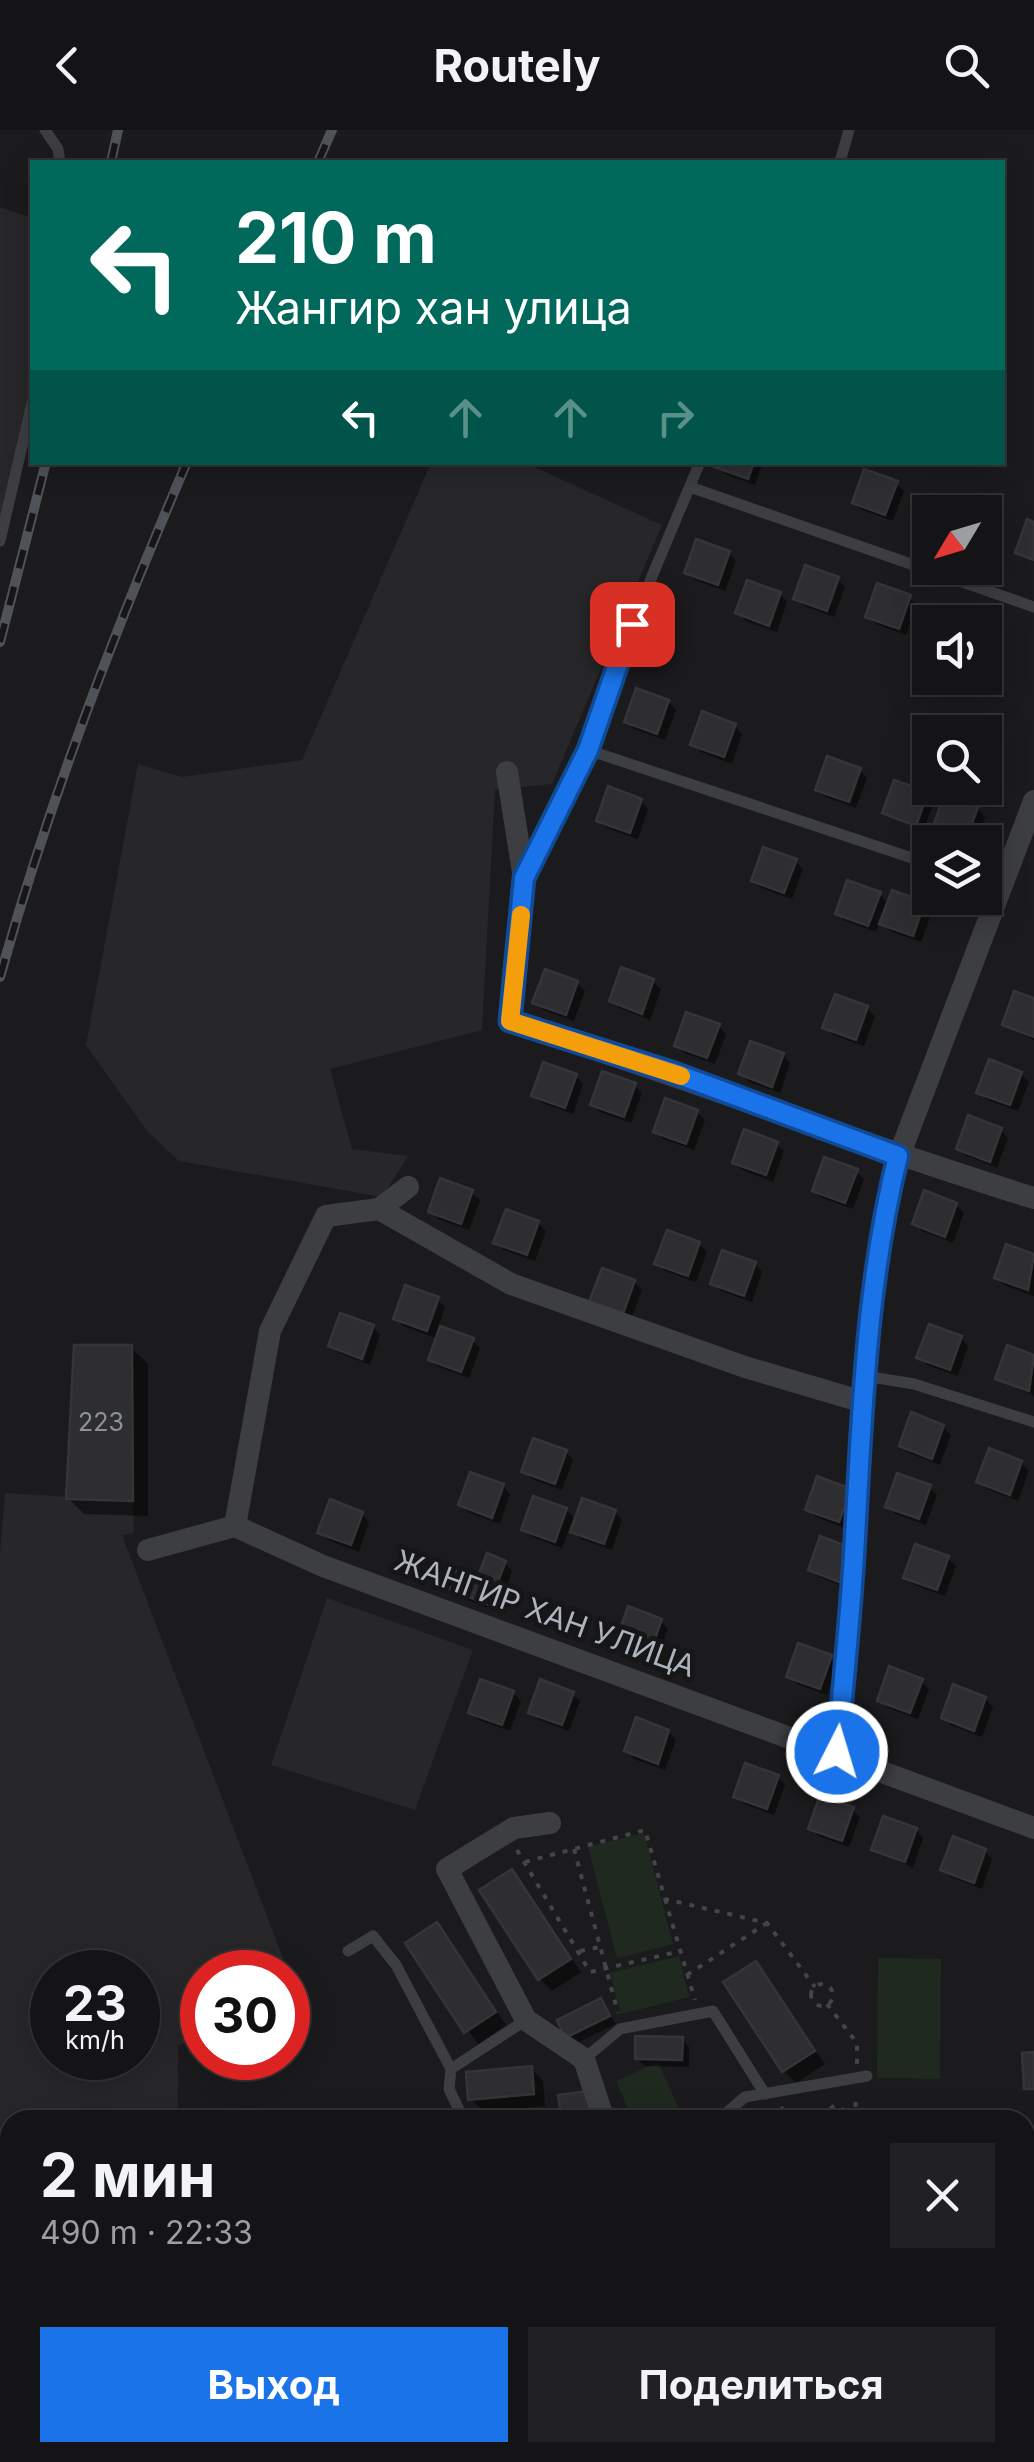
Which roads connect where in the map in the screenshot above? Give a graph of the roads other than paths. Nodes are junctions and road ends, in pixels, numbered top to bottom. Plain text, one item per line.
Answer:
1 (46, 130) edge
2 (849, 130) edge
3 (60, 160) edge
4 (841, 160) edge
5 (30, 412) edge
6 (699, 465) edge
7 (690, 487) junction
8 (0, 541) edge
9 (1034, 607) edge
10 (588, 750) junction
11 (508, 772) dead end
12 (1034, 801) edge
13 (912, 858) edge
14 (1002, 869) edge
15 (524, 878) junction
16 (984, 915) edge
17 (510, 1021) joint
18 (898, 1156) junction
19 (408, 1187) dead end
20 (1034, 1198) edge
21 (379, 1209) junction
22 (861, 1376) junction
23 (860, 1400) junction
24 (1034, 1422) edge
25 (235, 1526) junction
26 (148, 1550) dead end
27 (837, 1752) junction
28 (550, 1823) dead end
29 (1034, 1828) edge
30 (348, 1951) dead end
31 (526, 2020) junction
32 (584, 2060) junction
33 (452, 2069) junction
34 (862, 2077) road end
35 (765, 2094) junction
36 (459, 2110) edge
37 (601, 2110) edge
38 (729, 2110) edge

1 - 3 lane
2 - 4 lane
5 - 8 lane
6 - 7 lane
7 - 9 lane
7 - 10 lane
10 - 13 lane
10 - 15 lane
11 - 15 street
12 - 14 street
15 - 17 lane
16 - 18 street
17 - 18 street
18 - 20 street
18 - 22 street
19 - 21 street
21 - 23 street
21 - 25 street
22 - 23 street
22 - 24 lane
23 - 27 street
25 - 26 street
25 - 27 street, ЖАНГИР ХАН УЛИЦА
27 - 29 street, ЖАНГИР ХАН УЛИЦА
28 - 31 street
30 - 33 lane
31 - 32 street
31 - 33 lane
32 - 35 lane
32 - 37 street
33 - 36 lane
34 - 35 lane
35 - 38 lane

